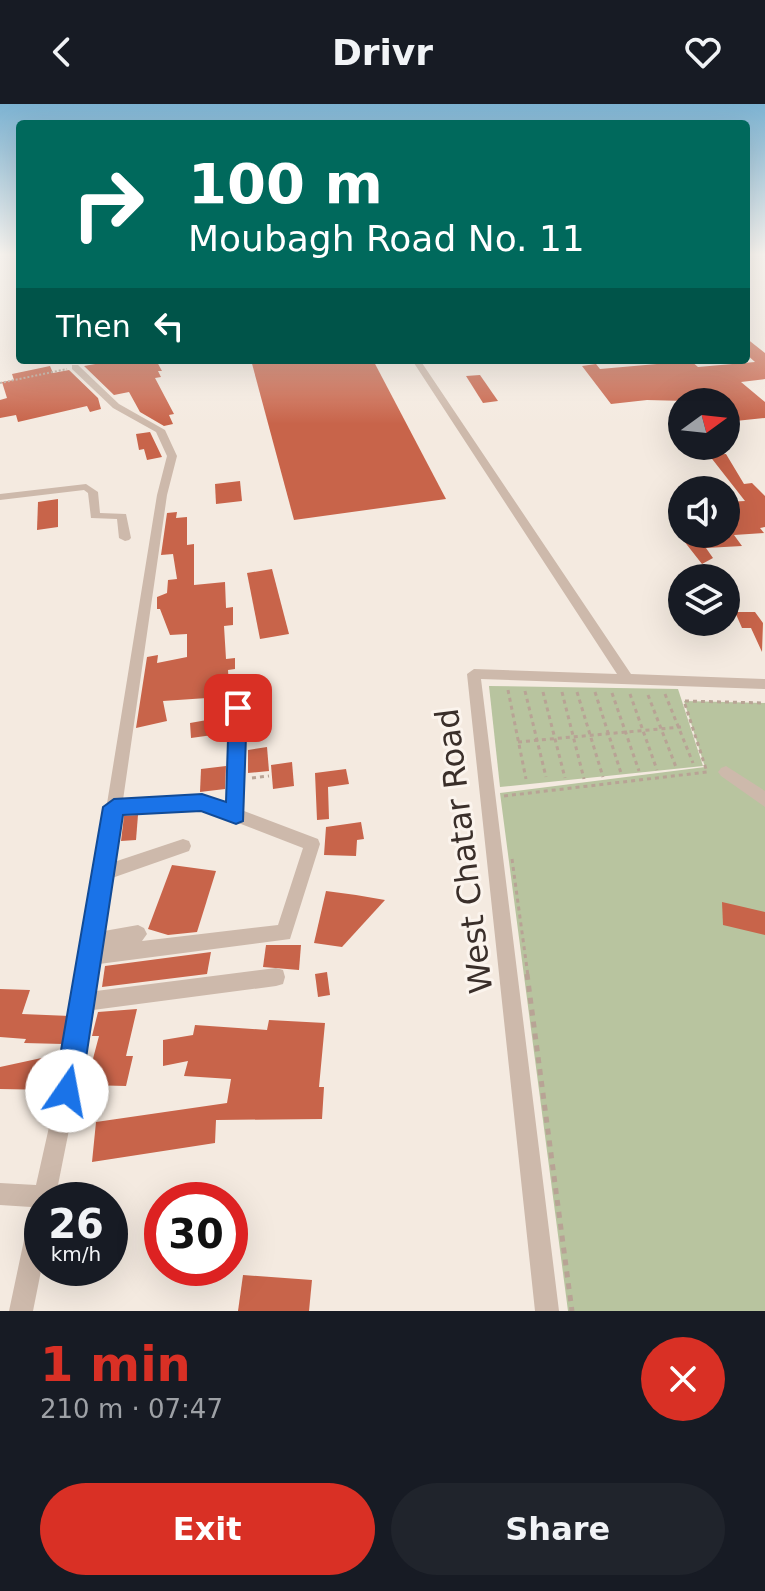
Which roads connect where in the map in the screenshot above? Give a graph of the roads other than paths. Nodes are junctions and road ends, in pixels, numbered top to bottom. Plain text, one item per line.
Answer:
1 (419, 364) edge
2 (75, 367) road end
3 (0, 497) edge
4 (125, 538) dead end
5 (765, 684) edge
6 (629, 687) junction
7 (238, 708) dead end
8 (726, 772) dead end
9 (765, 800) edge
10 (114, 807) junction
11 (236, 815) junction
12 (183, 846) dead end
13 (103, 873) junction
14 (138, 934) dead end
15 (92, 949) junction
16 (276, 977) dead end
17 (84, 1002) junction
18 (47, 1182) edge
19 (0, 1194) edge
20 (24, 1198) edge
21 (26, 1286) edge
22 (21, 1311) edge
23 (547, 1311) edge

1 - 6 street
2 - 10 street
3 - 4 street
5 - 6 street, West Chatar Road
6 - 23 street, West Chatar Road
7 - 11 street
8 - 9 street
10 - 11 street
10 - 13 street
11 - 15 street
12 - 13 street
13 - 15 street
14 - 15 street
15 - 17 street
16 - 17 street
17 - 18 street
19 - 20 street
21 - 22 street

